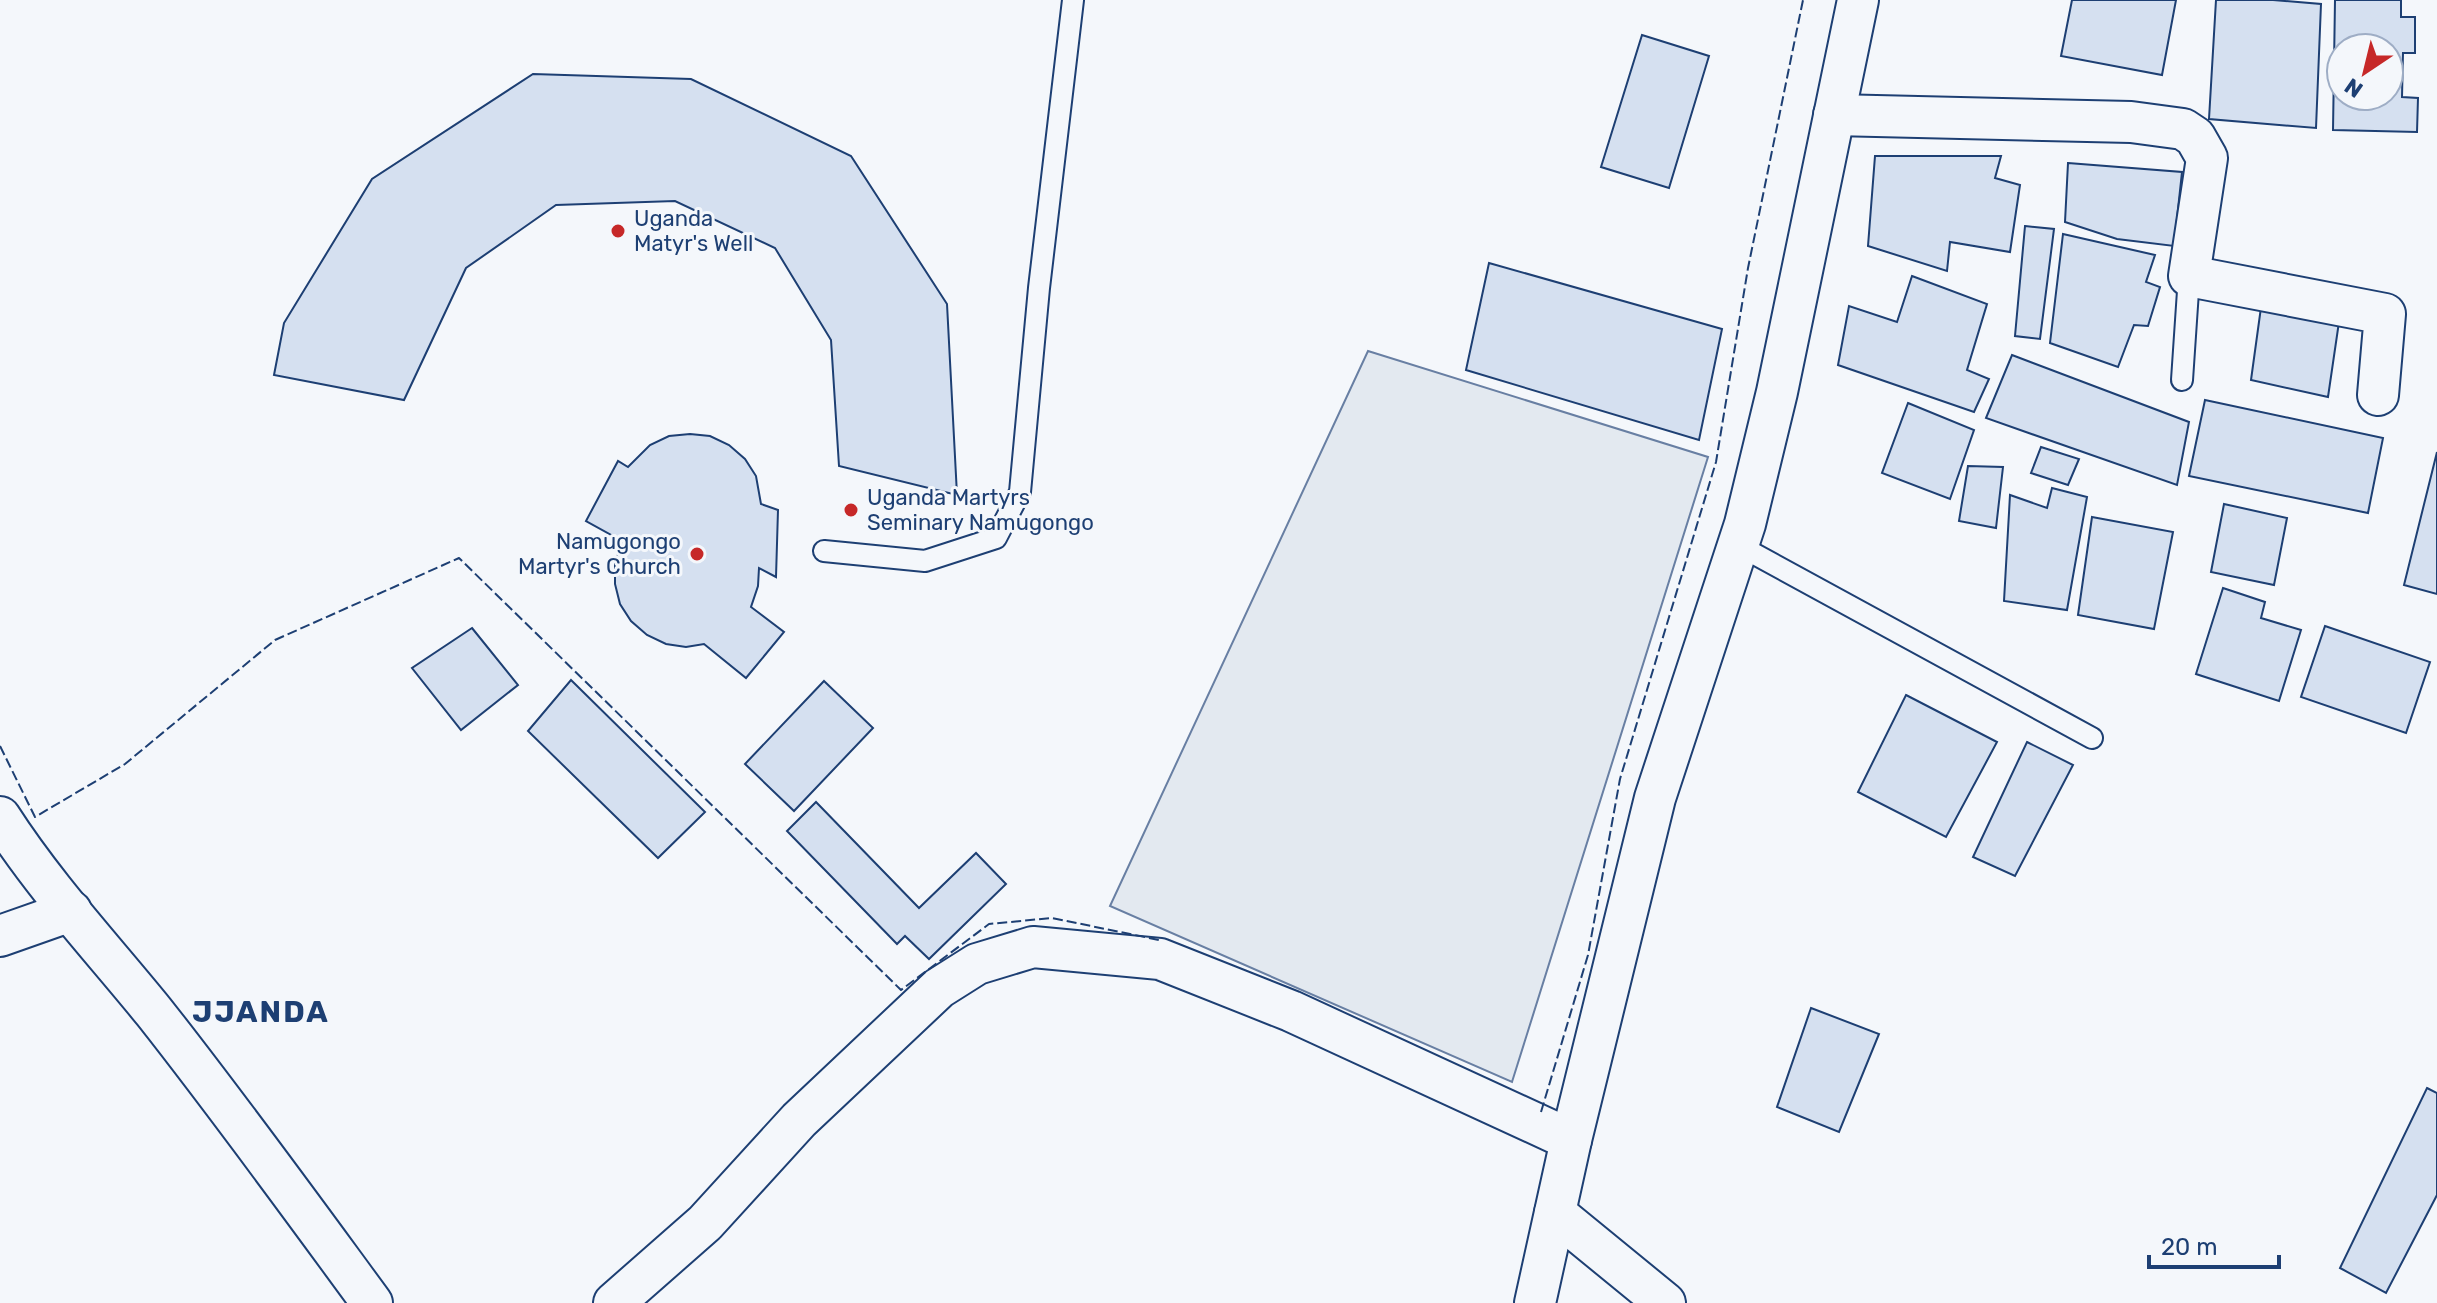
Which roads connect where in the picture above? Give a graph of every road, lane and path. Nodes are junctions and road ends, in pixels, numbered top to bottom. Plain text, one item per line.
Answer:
1 (1073, 0) edge
2 (1858, 0) edge
3 (1834, 115) junction
4 (2189, 276) junction
5 (2182, 380) dead end
6 (2378, 395) dead end
7 (1738, 545) junction
8 (824, 551) dead end
9 (2092, 738) dead end
10 (0, 817) edge
11 (71, 911) junction
12 (0, 936) edge
13 (1571, 1140) junction
14 (1555, 1213) junction
15 (372, 1303) edge
16 (614, 1303) edge
17 (1535, 1303) edge
18 (1665, 1303) edge

1 - 8 lane
2 - 3 street
3 - 4 street
3 - 7 street
4 - 5 lane
4 - 6 street
7 - 9 lane
7 - 13 street
10 - 11 street
11 - 12 street
11 - 15 street
13 - 14 street
13 - 16 street
14 - 17 street
14 - 18 street

